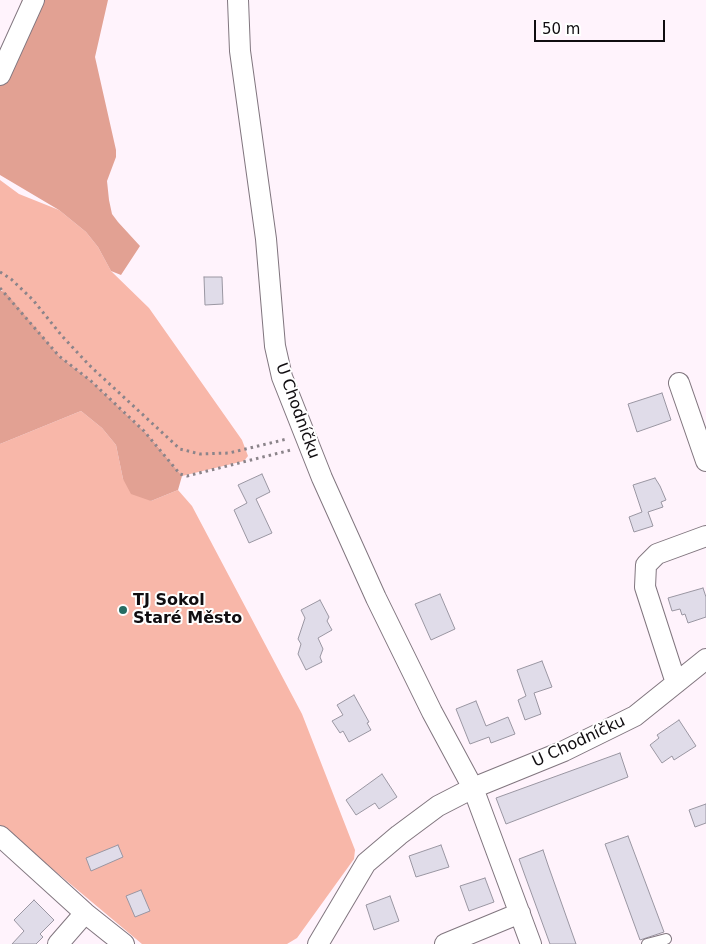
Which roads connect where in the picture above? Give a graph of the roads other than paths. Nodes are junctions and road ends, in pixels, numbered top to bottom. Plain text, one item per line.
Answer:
1 (34, 0) edge
2 (238, 0) edge
3 (0, 74) edge
4 (679, 383) dead end
5 (706, 461) edge
6 (706, 536) edge
7 (706, 658) edge
8 (676, 682) junction
9 (473, 788) junction
10 (0, 836) edge
11 (85, 913) junction
12 (520, 913) junction
13 (666, 939) dead end
14 (58, 944) edge
15 (124, 944) edge
16 (318, 944) edge
17 (445, 944) edge
18 (532, 944) edge
19 (647, 944) edge

1 - 3 street
2 - 9 street, U Chodníčku
4 - 5 street
6 - 8 street
7 - 8 street, U Chodníčku
8 - 9 street, U Chodníčku
9 - 12 street, U Chodníčku
9 - 16 street, U Chodníčku
10 - 11 street
11 - 14 street
11 - 15 street
12 - 17 street
12 - 18 street, U Chodníčku
13 - 19 lane

